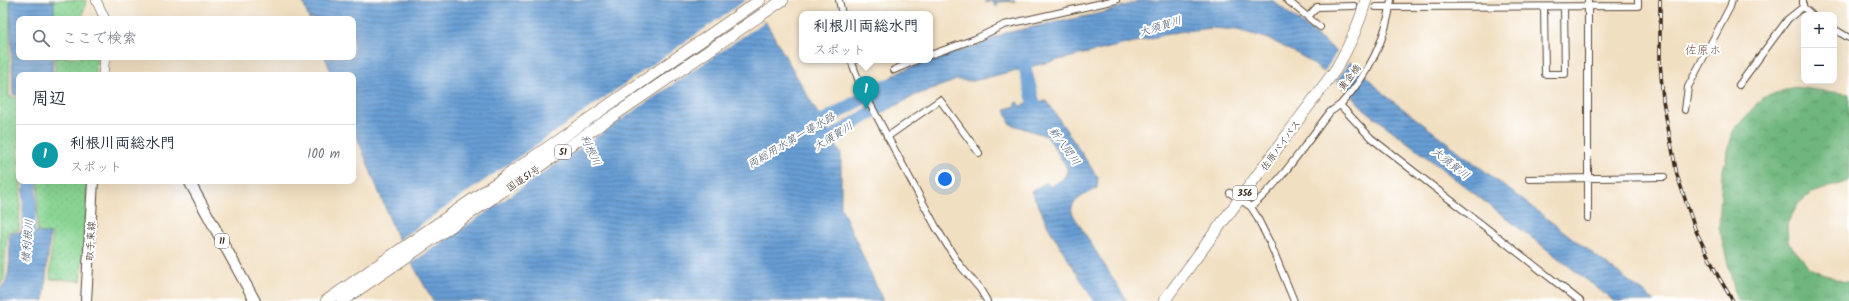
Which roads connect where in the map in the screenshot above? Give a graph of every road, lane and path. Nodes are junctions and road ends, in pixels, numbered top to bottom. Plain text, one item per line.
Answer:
1 (96, 0) edge
2 (760, 0) edge
3 (783, 0) edge
4 (839, 0) edge
5 (1116, 0) edge
6 (1287, 0) edge
7 (1366, 0) edge
8 (1391, 0) edge
9 (1638, 0) edge
10 (1732, 0) edge
11 (1803, 0) edge
12 (1345, 3) edge
13 (1588, 3) edge
14 (1354, 6) tunnel mouth
15 (1376, 7) tunnel mouth
16 (1390, 7) junction
17 (1544, 7) junction
18 (1564, 7) junction
19 (1803, 7) junction
20 (841, 11) edge
21 (1809, 12) edge
22 (104, 16) edge
23 (1308, 17) junction
24 (1320, 27) dead end
25 (1837, 31) edge
26 (1849, 38) edge
27 (933, 54) edge
28 (105, 60) edge
29 (852, 63) edge
30 (910, 63) edge
31 (894, 70) dead end
32 (103, 72) edge
33 (1739, 85) dead end
34 (1342, 103) junction
35 (1685, 110) dead end
36 (887, 137) junction
37 (979, 153) dead end
38 (1664, 177) dead end
39 (1589, 178) junction
40 (1529, 179) dead end
41 (93, 184) edge
42 (191, 184) edge
43 (1230, 193) dead end
44 (1240, 200) junction
45 (1251, 207) junction
46 (1588, 218) dead end
47 (86, 301) edge
48 (255, 301) edge
49 (326, 301) edge
50 (342, 301) edge
51 (987, 301) edge
52 (1164, 301) edge
53 (1294, 301) edge
54 (1580, 301) edge

1 - 22 main road
2 - 49 highway, 国道51号 / 51
3 - 50 highway, 国道51号 / 51
4 - 20 street
5 - 27 street
6 - 23 street
7 - 44 highway, 佐原バイパス / 356
8 - 16 street, 黄金橋
9 - 13 street
10 - 35 street
11 - 19 street
12 - 14 street
12 - 23 street
13 - 18 street
13 - 39 street
15 - 16 street
16 - 17 street
16 - 34 street, 黄金橋
17 - 18 street
17 - 18 street
19 - 21 street
19 - 33 street
23 - 24 street
25 - 26 street
28 - 32 main road
29 - 36 street
30 - 31 street
34 - 45 street, 黄金橋
34 - 54 street
36 - 37 street
36 - 51 street
38 - 39 street
39 - 40 street
39 - 46 street
41 - 47 main road, 取手東線
42 - 48 main road, 11
43 - 44 street
44 - 45 street
44 - 52 highway, 佐原バイパス / 356
45 - 53 street

